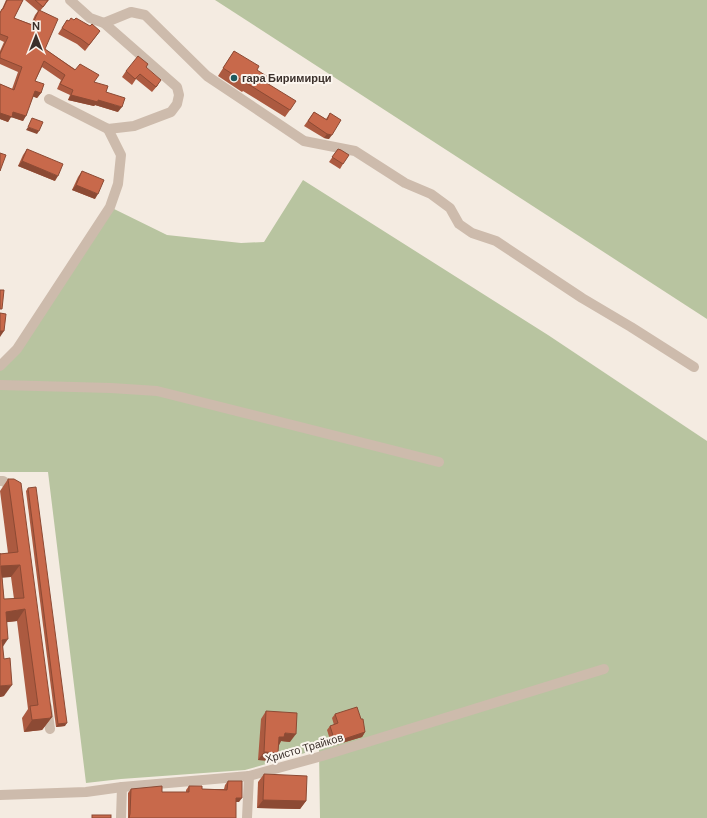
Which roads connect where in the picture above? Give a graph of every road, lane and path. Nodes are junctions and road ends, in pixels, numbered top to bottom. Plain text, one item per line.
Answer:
1 (70, 0) edge
2 (104, 23) junction
3 (50, 99) dead end
4 (108, 128) junction
5 (0, 366) edge
6 (694, 367) dead end
7 (0, 385) edge
8 (440, 462) dead end
9 (0, 481) edge
10 (20, 499) edge
11 (604, 670) dead end
12 (46, 697) edge
13 (50, 728) edge
14 (249, 776) junction
15 (122, 787) junction
16 (0, 795) edge
17 (121, 818) edge
18 (246, 818) edge

1 - 2 street
2 - 4 street
2 - 6 street
3 - 4 street
4 - 5 street
7 - 8 street
9 - 10 street
11 - 14 street, Христо Трайков
12 - 13 street
14 - 15 street, Христо Трайков
14 - 18 street
15 - 16 street, Христо Трайков
15 - 17 street

